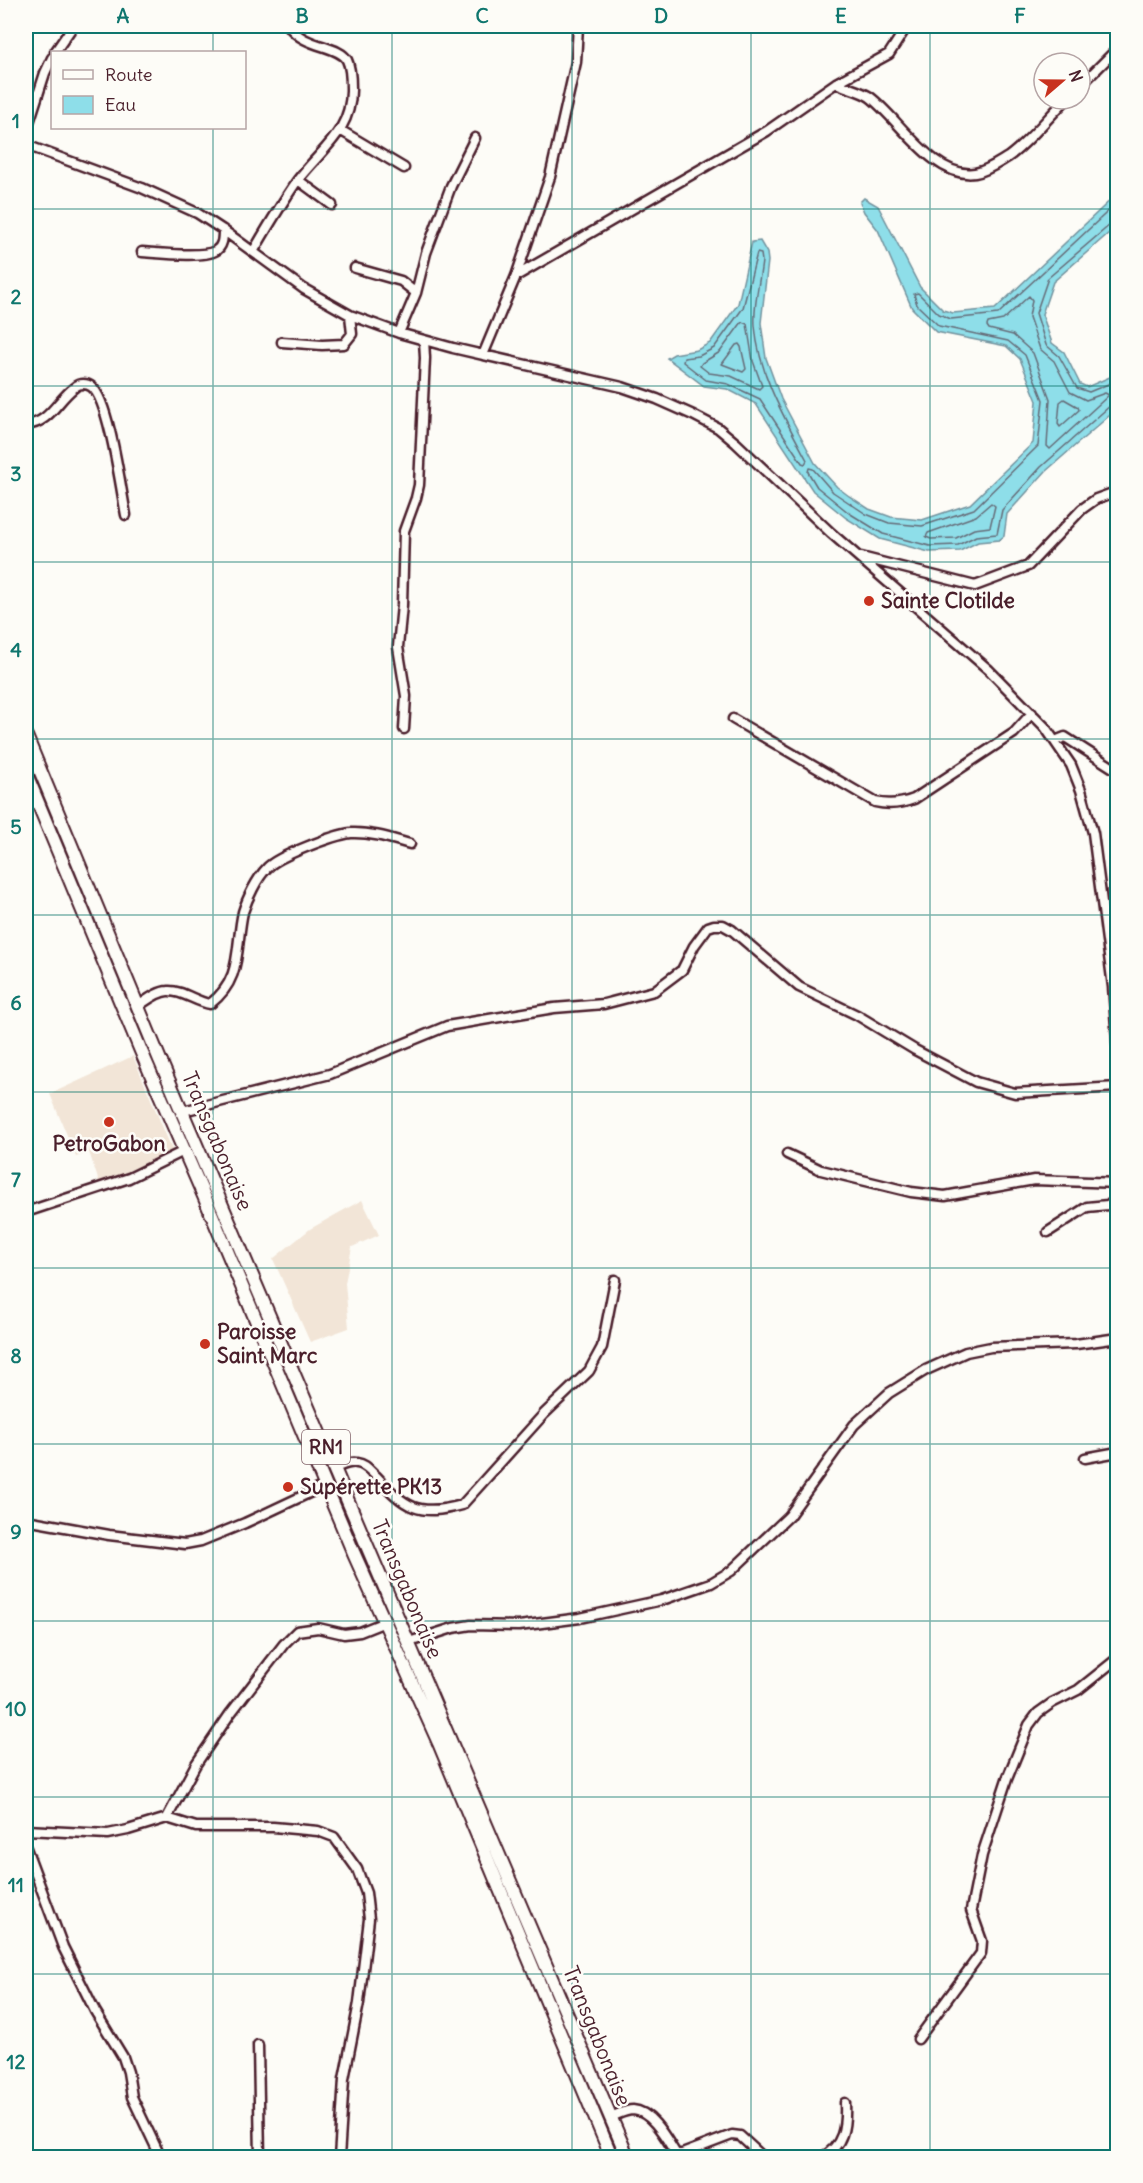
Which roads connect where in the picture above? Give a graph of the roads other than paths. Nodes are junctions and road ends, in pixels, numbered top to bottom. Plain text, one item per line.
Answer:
1 (73, 26) edge
2 (289, 26) edge
3 (578, 26) edge
4 (907, 26) edge
5 (56, 51) edge
6 (1118, 54) edge
7 (51, 60) edge
8 (1092, 74) edge
9 (836, 83) junction
10 (1055, 111) edge
11 (340, 130) junction
12 (26, 132) edge
13 (475, 138) dead end
14 (26, 145) edge
15 (404, 168) dead end
16 (298, 180) junction
17 (332, 205) dead end
18 (223, 230) junction
19 (142, 252) dead end
20 (253, 252) junction
21 (355, 268) dead end
22 (516, 276) junction
23 (416, 293) junction
24 (350, 315) junction
25 (399, 333) junction
26 (424, 340) junction
27 (282, 342) dead end
28 (483, 356) junction
29 (26, 425) edge
30 (1118, 491) edge
31 (126, 515) dead end
32 (858, 557) junction
33 (1032, 713) junction
34 (733, 719) dead end
35 (404, 729) dead end
36 (26, 736) edge
37 (1055, 741) junction
38 (1118, 771) edge
39 (26, 774) edge
40 (410, 844) dead end
41 (138, 1006) junction
42 (1118, 1054) edge
43 (1118, 1087) edge
44 (183, 1111) junction
45 (184, 1151) junction
46 (787, 1154) dead end
47 (1118, 1183) edge
48 (1118, 1204) edge
49 (26, 1212) edge
50 (1048, 1232) dead end
51 (615, 1280) dead end
52 (1118, 1338) edge
53 (1118, 1452) edge
54 (1085, 1458) dead end
55 (334, 1468) junction
56 (326, 1485) junction
57 (26, 1520) edge
58 (385, 1622) junction
59 (409, 1642) junction
60 (1118, 1658) edge
61 (167, 1818) junction
62 (26, 1830) edge
63 (26, 1848) edge
64 (918, 2039) dead end
65 (258, 2045) dead end
66 (845, 2103) dead end
67 (610, 2117) junction
68 (161, 2157) edge
69 (260, 2157) edge
70 (339, 2157) edge
71 (612, 2157) edge
72 (628, 2157) edge
73 (764, 2157) edge
74 (821, 2157) edge

1 - 5 street
2 - 11 street
3 - 22 street
4 - 9 street
6 - 8 street
7 - 12 street
9 - 10 street
9 - 22 street
11 - 15 street
11 - 16 street
13 - 23 street
14 - 18 street
16 - 17 street
16 - 20 street
18 - 19 street
18 - 20 street
20 - 24 street
21 - 23 street
22 - 28 street
23 - 25 street
24 - 25 street
24 - 27 street
25 - 26 street
26 - 28 street
26 - 35 street
28 - 32 street
29 - 31 street
30 - 32 street
32 - 33 street
33 - 34 street
33 - 37 street
36 - 41 highway, Transgabonaise / RN1
37 - 38 street
37 - 42 street
39 - 45 highway, Transgabonaise / RN1
40 - 41 street
41 - 44 highway, Transgabonaise / RN1
43 - 44 street
44 - 55 highway, Transgabonaise / RN1
45 - 49 street
45 - 56 highway, Transgabonaise / RN1
46 - 47 street
48 - 50 street
51 - 55 street
52 - 59 street
53 - 54 street
55 - 59 highway, Transgabonaise / RN1
56 - 57 street
56 - 58 highway, Transgabonaise / RN1
58 - 61 street
58 - 71 highway, Transgabonaise / RN1
59 - 67 highway, Transgabonaise / RN1
60 - 64 street
61 - 62 street
61 - 70 street
63 - 68 street
65 - 69 street
66 - 74 street
67 - 72 highway, Transgabonaise / RN1
67 - 73 street

